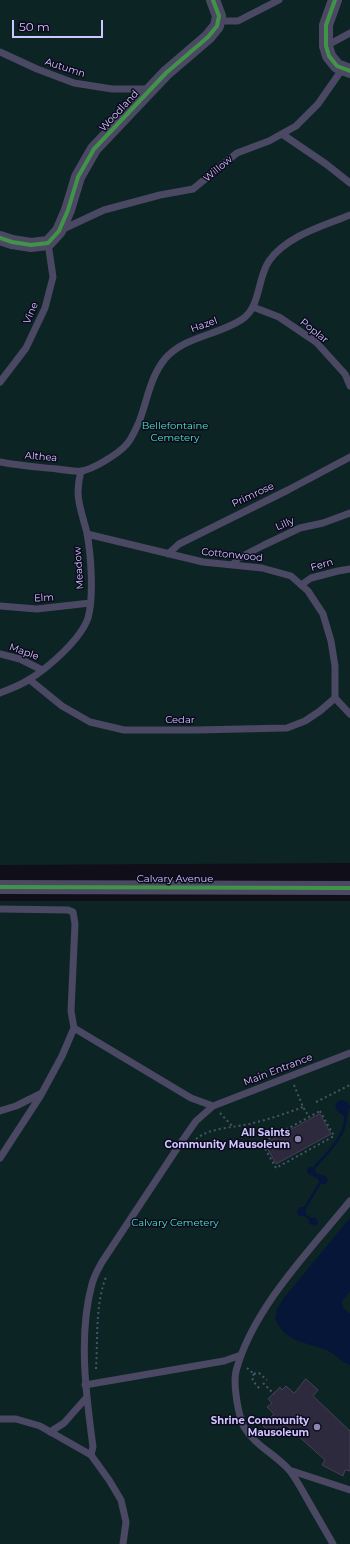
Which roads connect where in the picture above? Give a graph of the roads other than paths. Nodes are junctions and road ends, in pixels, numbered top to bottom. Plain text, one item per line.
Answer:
1 (213, 0) edge
2 (279, 0) edge
3 (335, 0) edge
4 (218, 21) junction
5 (350, 33) edge
6 (326, 46) junction
7 (0, 52) edge
8 (346, 70) edge
9 (151, 89) junction
10 (282, 134) junction
11 (350, 183) edge
12 (350, 215) edge
13 (59, 231) junction
14 (0, 238) edge
15 (48, 243) junction
16 (253, 307) junction
17 (0, 382) edge
18 (350, 386) edge
19 (350, 457) edge
20 (0, 462) edge
21 (81, 471) junction
22 (350, 513) edge
23 (87, 534) junction
24 (168, 554) junction
25 (233, 565) junction
26 (350, 569) edge
27 (301, 585) junction
28 (90, 604) junction
29 (0, 606) edge
30 (0, 654) edge
31 (42, 670) junction
32 (30, 680) junction
33 (0, 693) edge
34 (334, 698) junction
35 (350, 714) edge
36 (0, 886) edge
37 (350, 888) edge
38 (0, 909) edge
39 (74, 1028) junction
40 (350, 1054) edge
41 (42, 1093) junction
42 (213, 1106) junction
43 (0, 1111) edge
44 (0, 1158) edge
45 (350, 1201) edge
46 (241, 1355) junction
47 (85, 1385) junction
48 (87, 1397) junction
49 (0, 1419) edge
50 (50, 1432) junction
51 (91, 1455) junction
52 (289, 1470) junction
53 (350, 1490) edge
54 (123, 1544) edge
55 (333, 1544) edge

1 - 4 street
2 - 4 lane
3 - 6 street
4 - 9 street, Woodland
5 - 6 lane
6 - 8 street
7 - 9 lane, Autumn
8 - 10 lane, Willow
9 - 13 street, Woodland
10 - 11 lane
10 - 13 lane, Willow
12 - 16 lane, Hazel
13 - 15 street, Woodland
14 - 15 street
15 - 17 lane, Vine
16 - 18 lane, Poplar
16 - 21 lane, Hazel
19 - 24 lane, Primrose
20 - 21 lane, Althea
21 - 23 lane, Meadow
22 - 25 lane, Lilly
23 - 24 lane, Cottonwood
23 - 28 lane, Meadow
24 - 25 lane, Cottonwood
25 - 27 lane, Cottonwood
26 - 27 lane, Fern
27 - 34 lane, Cottonwood
28 - 29 lane, Elm
28 - 31 lane, Meadow
30 - 31 lane, Maple
31 - 32 lane, Meadow
32 - 33 lane, Meadow
32 - 34 lane, Cedar
34 - 35 lane
36 - 37 street, Calvary Avenue
38 - 39 lane
39 - 41 lane
39 - 42 lane
40 - 42 lane, Main Entrance
41 - 43 lane
41 - 44 lane
42 - 47 lane
45 - 46 lane
46 - 47 lane
46 - 52 lane
47 - 48 lane
48 - 50 lane
48 - 51 lane
49 - 50 lane
50 - 51 lane
51 - 54 lane
52 - 53 lane
52 - 55 lane

